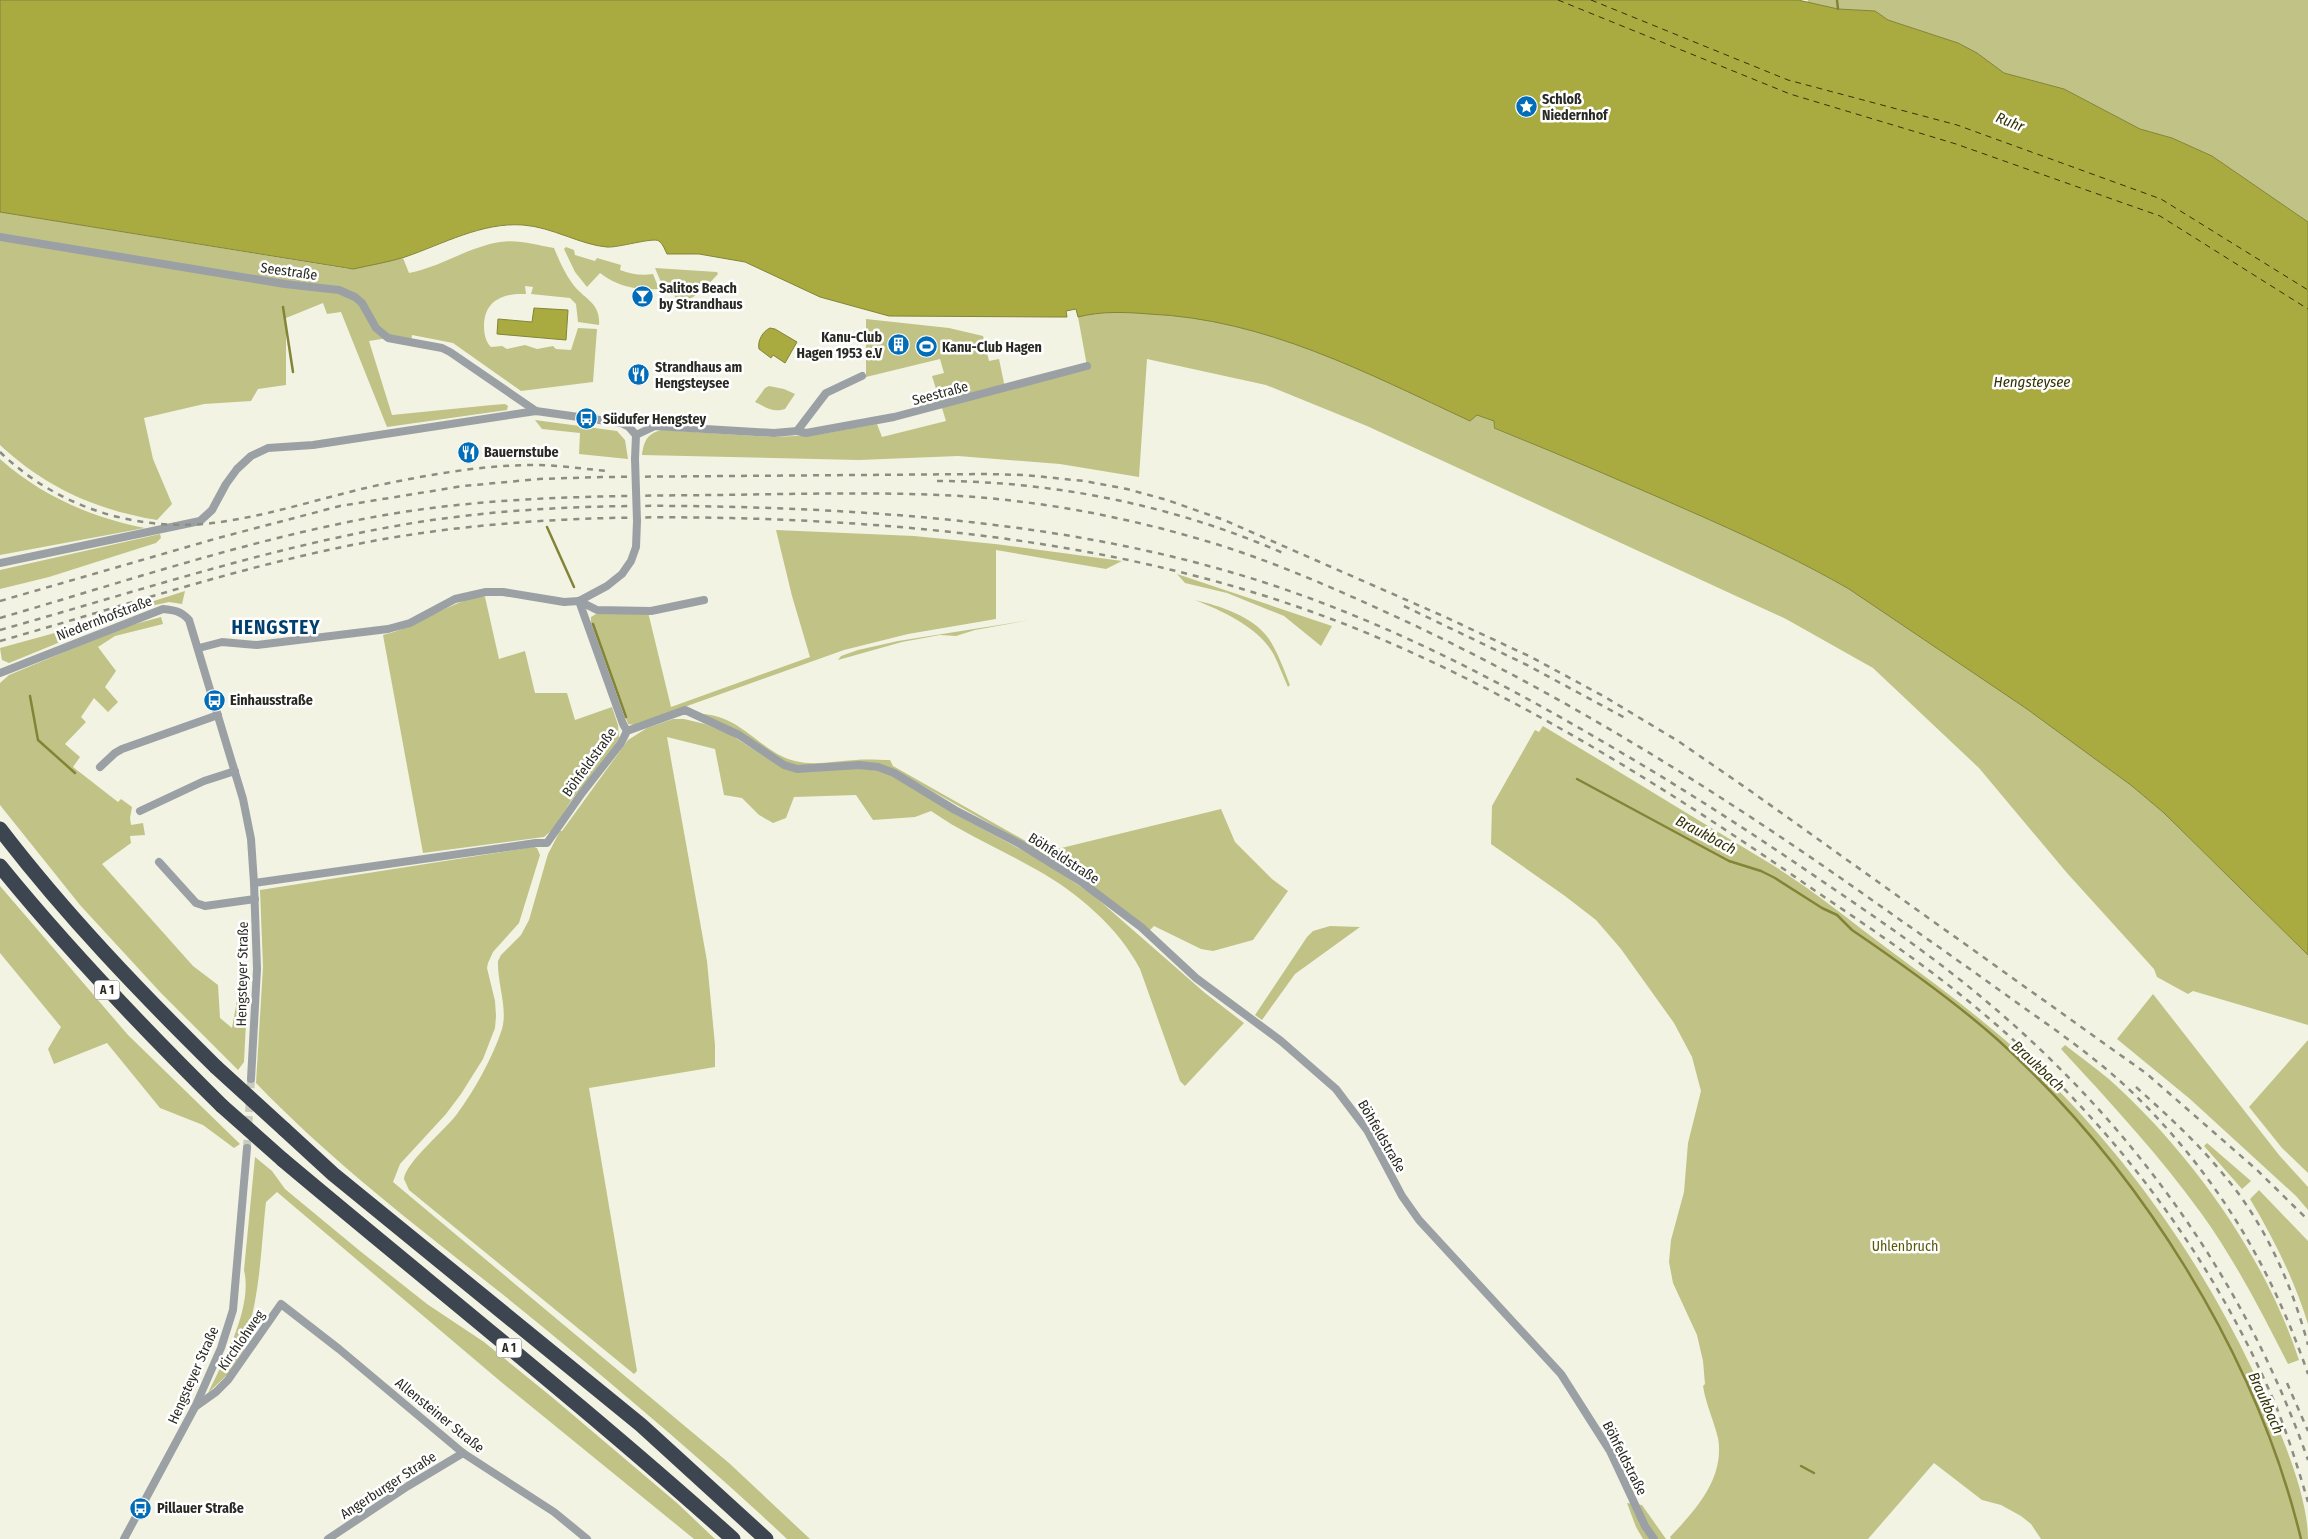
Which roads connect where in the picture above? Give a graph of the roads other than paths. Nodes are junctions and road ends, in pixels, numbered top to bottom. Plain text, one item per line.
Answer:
1 (0, 237) edge
2 (1087, 366) dead end
3 (862, 376) dead end
4 (536, 411) junction
5 (797, 431) junction
6 (636, 435) junction
7 (0, 563) edge
8 (704, 600) dead end
9 (579, 601) junction
10 (199, 648) junction
11 (0, 673) edge
12 (218, 715) junction
13 (627, 731) junction
14 (100, 767) dead end
15 (235, 771) junction
16 (140, 811) dead end
17 (0, 829) edge
18 (159, 862) dead end
19 (0, 866) edge
20 (254, 883) junction
21 (255, 899) junction
22 (251, 1079) tunnel mouth
23 (247, 1148) tunnel mouth
24 (282, 1304) joint
25 (195, 1407) junction
26 (463, 1452) junction
27 (765, 1537) edge
28 (124, 1539) edge
29 (328, 1539) edge
30 (587, 1539) edge
31 (733, 1539) edge
32 (1654, 1539) edge

1 - 4 street, Seestraße
2 - 5 street, Seestraße
3 - 5 street
4 - 6 street, Seestraße
4 - 7 street, Seestraße
5 - 6 street, Seestraße
6 - 9 street, bridge
8 - 9 street
9 - 10 street
9 - 13 street
10 - 11 street, Niedernhofstraße
10 - 12 street, Hengsteyer Straße
12 - 14 street
12 - 15 street, Hengsteyer Straße
13 - 20 street, Böhfeldstraße
13 - 32 street, Böhfeldstraße
15 - 16 street
15 - 20 street, Hengsteyer Straße
17 - 27 highway, A 1, bridge
18 - 21 street, Hengsteyer Straße
19 - 31 highway, A 1, bridge
20 - 21 street, Hengsteyer Straße
21 - 22 street, Hengsteyer Straße
23 - 25 street, Hengsteyer Straße
24 - 25 street, Kirchlohweg
24 - 26 street, Allensteiner Straße
25 - 28 street, Hengsteyer Straße
26 - 29 street, Angerburger Straße
26 - 30 street, Allensteiner Straße

